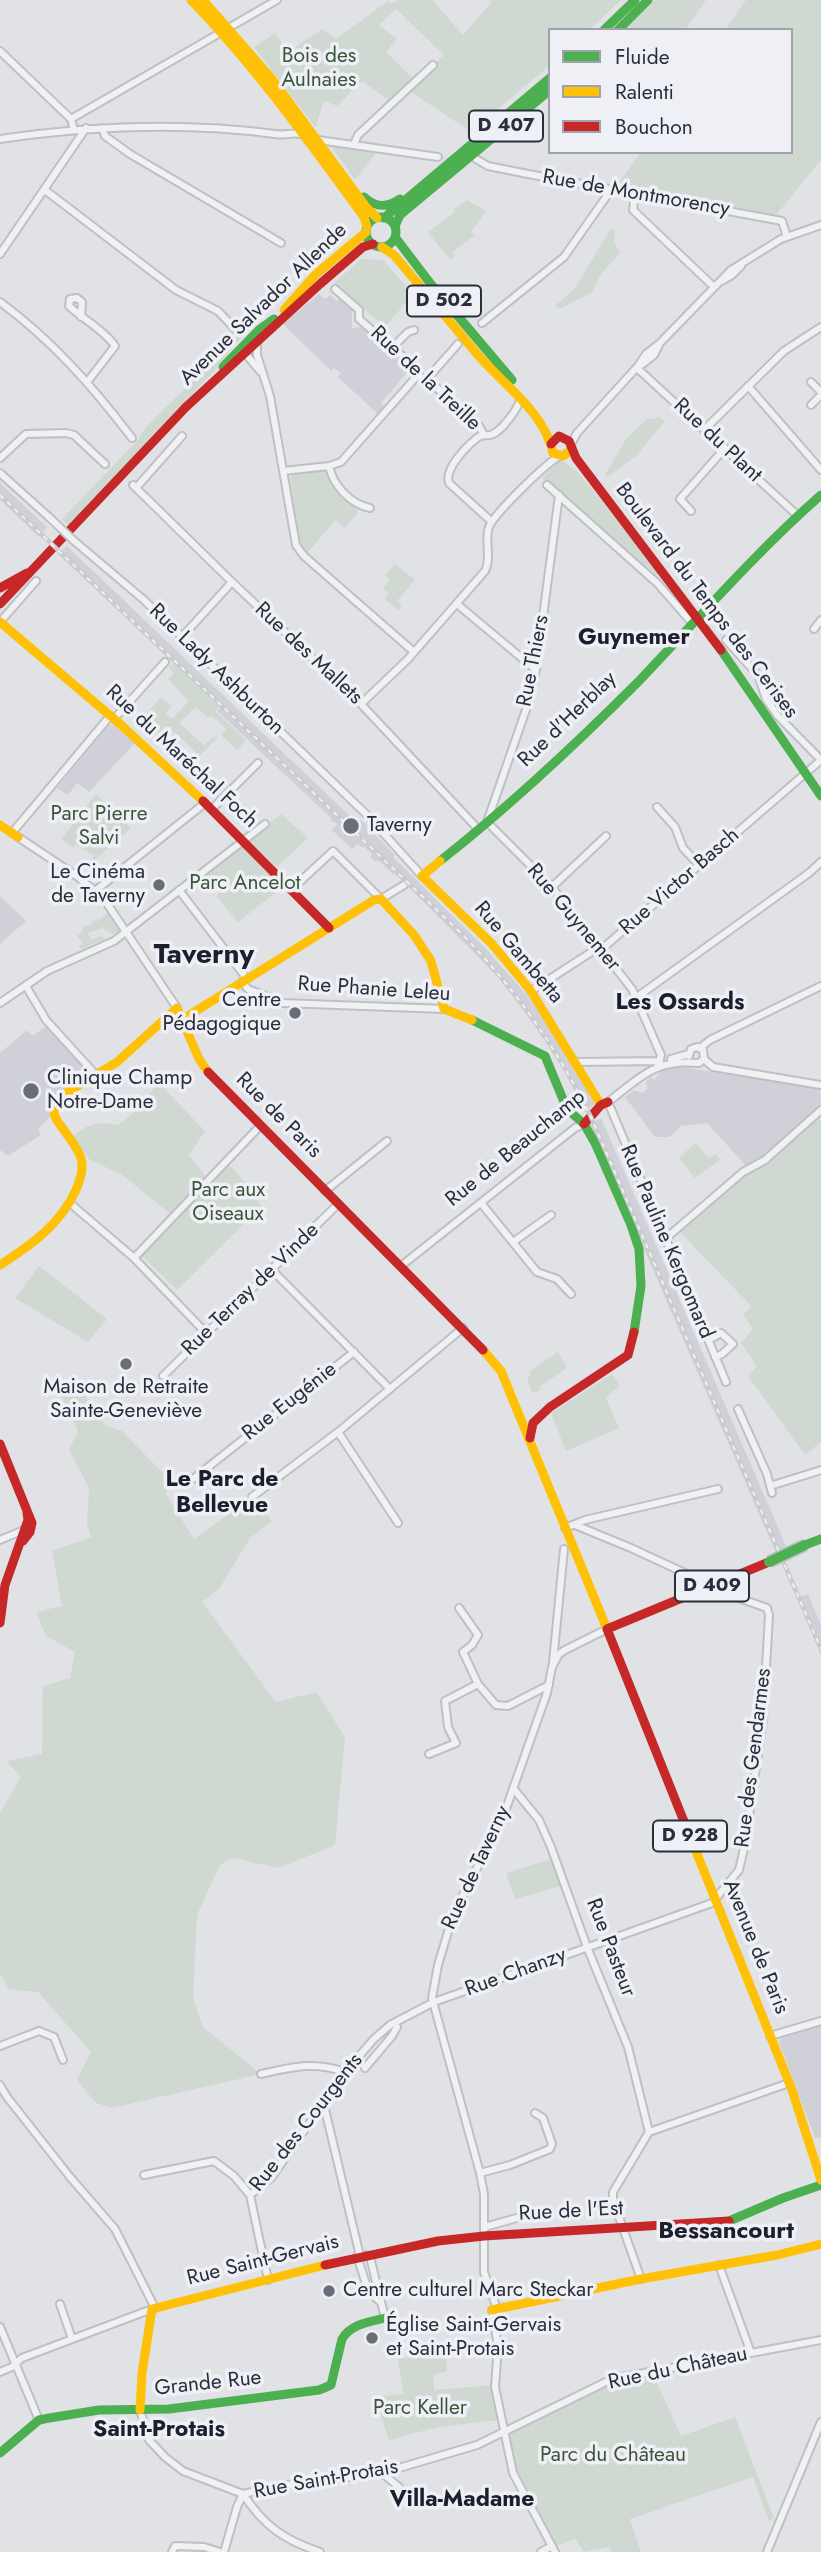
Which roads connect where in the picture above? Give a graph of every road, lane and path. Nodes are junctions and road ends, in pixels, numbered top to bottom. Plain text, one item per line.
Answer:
1 (191, 0) edge
2 (203, 0) edge
3 (277, 0) edge
4 (635, 0) edge
5 (648, 0) edge
6 (606, 28) edge
7 (620, 28) edge
8 (225, 29) junction
9 (0, 51) edge
10 (433, 65) dead end
11 (548, 80) edge
12 (548, 92) edge
13 (509, 112) junction
14 (290, 116) junction
15 (71, 119) junction
16 (86, 128) junction
17 (102, 128) junction
18 (74, 130) junction
19 (269, 133) junction
20 (304, 136) junction
21 (318, 139) junction
22 (2, 140) edge
23 (354, 144) junction
24 (438, 157) dead end
25 (476, 159) dead end
26 (353, 186) junction
27 (45, 190) junction
28 (611, 190) junction
29 (635, 194) junction
30 (381, 218) junction
31 (821, 225) edge
32 (367, 229) junction
33 (395, 231) junction
34 (788, 237) junction
35 (281, 243) dead end
36 (377, 246) junction
37 (0, 254) edge
38 (714, 287) junction
39 (335, 289) dead end
40 (0, 302) edge
41 (80, 317) dead end
42 (268, 323) junction
43 (482, 323) dead end
44 (821, 327) edge
45 (236, 330) dead end
46 (414, 330) dead end
47 (257, 341) junction
48 (458, 344) dead end
49 (393, 347) junction
50 (244, 353) junction
51 (637, 367) junction
52 (263, 375) junction
53 (417, 376) junction
54 (427, 379) junction
55 (88, 381) junction
56 (811, 382) dead end
57 (748, 386) junction
58 (821, 393) edge
59 (518, 395) junction
60 (188, 405) junction
61 (811, 405) dead end
62 (704, 429) junction
63 (484, 435) junction
64 (181, 436) dead end
65 (132, 438) dead end
66 (566, 440) junction
67 (551, 446) junction
68 (725, 448) junction
69 (561, 456) junction
70 (0, 458) edge
71 (105, 464) dead end
72 (329, 466) junction
73 (821, 470) edge
74 (283, 471) junction
75 (0, 473) edge
76 (538, 473) junction
77 (547, 485) dead end
78 (596, 486) junction
79 (559, 495) junction
80 (821, 495) edge
81 (680, 499) junction
82 (671, 502) dead end
83 (370, 508) dead end
84 (691, 511) dead end
85 (797, 515) junction
86 (492, 522) junction
87 (31, 571) junction
88 (36, 581) dead end
89 (232, 582) junction
90 (0, 588) edge
91 (0, 604) edge
92 (457, 604) junction
93 (821, 620) edge
94 (695, 621) junction
95 (0, 622) edge
96 (814, 629) dead end
97 (182, 637) junction
98 (726, 640) dead end
99 (414, 652) junction
100 (164, 662) dead end
101 (536, 670) junction
102 (361, 704) junction
103 (112, 717) junction
104 (821, 760) edge
105 (258, 763) dead end
106 (808, 773) junction
107 (821, 788) edge
108 (821, 796) edge
109 (208, 806) junction
110 (657, 807) dead end
111 (265, 824) dead end
112 (0, 825) edge
113 (482, 825) junction
114 (15, 835) junction
115 (606, 836) dead end
116 (242, 840) junction
117 (821, 862) edge
118 (699, 865) junction
119 (422, 876) junction
120 (404, 886) dead end
121 (552, 887) junction
122 (179, 890) junction
123 (292, 890) junction
124 (95, 891) junction
125 (381, 899) junction
126 (329, 928) junction
127 (126, 932) junction
128 (599, 949) junction
129 (245, 981) junction
130 (26, 986) junction
131 (821, 986) edge
132 (531, 991) junction
133 (637, 997) junction
134 (0, 1003) edge
135 (177, 1008) junction
136 (444, 1009) junction
137 (184, 1019) junction
138 (701, 1048) junction
139 (690, 1057) junction
140 (704, 1059) junction
141 (576, 1062) junction
142 (639, 1062) junction
143 (659, 1063) junction
144 (644, 1074) junction
145 (96, 1075) junction
146 (821, 1084) edge
147 (605, 1103) junction
148 (821, 1110) edge
149 (584, 1124) junction
150 (261, 1126) junction
151 (387, 1141) dead end
152 (325, 1191) junction
153 (481, 1203) junction
154 (71, 1204) junction
155 (338, 1204) junction
156 (551, 1215) dead end
157 (665, 1240) junction
158 (513, 1242) junction
159 (134, 1258) junction
160 (0, 1265) edge
161 (401, 1266) junction
162 (271, 1269) junction
163 (571, 1294) dead end
164 (463, 1328) junction
165 (206, 1333) junction
166 (708, 1340) junction
167 (354, 1352) junction
168 (715, 1357) junction
169 (163, 1376) dead end
170 (726, 1382) dead end
171 (390, 1389) junction
172 (738, 1409) dead end
173 (518, 1414) junction
174 (539, 1416) junction
175 (338, 1432) junction
176 (530, 1438) junction
177 (0, 1444) edge
178 (821, 1470) edge
179 (193, 1479) dead end
180 (718, 1489) dead end
181 (252, 1497) dead end
182 (398, 1523) dead end
183 (570, 1530) junction
184 (24, 1535) junction
185 (821, 1539) edge
186 (0, 1540) edge
187 (564, 1549) dead end
188 (702, 1581) dead end
189 (733, 1596) dead end
190 (459, 1608) dead end
191 (0, 1623) edge
192 (607, 1629) junction
193 (552, 1667) junction
194 (478, 1684) junction
195 (549, 1685) junction
196 (429, 1754) dead end
197 (513, 1788) junction
198 (715, 1900) junction
199 (587, 1947) junction
200 (434, 2002) junction
201 (821, 2021) edge
202 (394, 2023) junction
203 (775, 2035) junction
204 (0, 2046) edge
205 (62, 2060) dead end
206 (365, 2068) dead end
207 (345, 2072) junction
208 (261, 2074) dead end
209 (789, 2083) junction
210 (0, 2085) edge
211 (323, 2101) junction
212 (535, 2113) dead end
213 (649, 2132) junction
214 (480, 2173) junction
215 (144, 2175) dead end
216 (821, 2182) edge
217 (250, 2195) junction
218 (527, 2215) dead end
219 (622, 2226) junction
220 (484, 2232) junction
221 (821, 2244) edge
222 (361, 2256) junction
223 (719, 2264) junction
224 (640, 2279) junction
225 (268, 2280) junction
226 (378, 2286) junction
227 (368, 2290) junction
228 (381, 2303) junction
229 (60, 2304) dead end
230 (495, 2308) junction
231 (153, 2309) junction
232 (385, 2318) joint
233 (0, 2327) edge
234 (72, 2339) junction
235 (821, 2340) edge
236 (751, 2353) junction
237 (16, 2362) junction
238 (0, 2372) edge
239 (140, 2410) junction
240 (39, 2420) junction
241 (821, 2422) edge
242 (502, 2432) junction
243 (0, 2453) edge
244 (382, 2473) junction
245 (399, 2487) dead end
246 (243, 2494) junction
247 (553, 2549) edge
248 (172, 2552) edge
249 (222, 2552) edge
250 (320, 2552) edge
251 (541, 2552) edge
252 (767, 2552) edge

1 - 8 street
2 - 8 street
3 - 8 street
4 - 6 street
5 - 7 street
8 - 14 street
8 - 15 street
8 - 21 street
9 - 15 street
10 - 23 street
11 - 13 street, D 407
12 - 33 street, D 407
13 - 26 street
13 - 30 street, D 407
14 - 19 street
14 - 20 street
15 - 18 street
16 - 17 street
16 - 18 street
16 - 27 street
17 - 19 street
17 - 35 street
18 - 22 street
19 - 20 street
20 - 32 street
21 - 23 street
21 - 26 street
23 - 24 street
25 - 28 street, Rue de Montmorency
26 - 30 street
27 - 37 street
27 - 45 street
28 - 29 street, Rue de Montmorency
28 - 43 street
29 - 34 street, Rue de Montmorency
29 - 38 street
30 - 32 street, D 407
30 - 33 street
31 - 34 street
32 - 36 street
32 - 42 street, Avenue Salvador Allende / D 407
33 - 36 street, D 407
33 - 66 street, Boulevard du Temps des Cerises / D 502
34 - 38 street
36 - 47 street, Avenue Salvador Allende / D 407
36 - 59 street, D 502
38 - 51 street
39 - 49 street, Rue de la Treille
40 - 55 street
41 - 55 street
42 - 50 street
42 - 60 street, Avenue Salvador Allende / D 407
44 - 57 street
46 - 49 street
47 - 50 street, Avenue Salvador Allende / D 407
47 - 52 street
48 - 54 street
49 - 53 street, Rue de la Treille
50 - 52 street
50 - 60 street, Avenue Salvador Allende / D 407
51 - 62 street, Rue du Plant
51 - 66 street
52 - 74 street
53 - 54 street, Rue de la Treille
53 - 72 street
54 - 63 street, Rue de la Treille
55 - 65 street
56 - 58 street
57 - 62 street
57 - 73 street
58 - 61 street
59 - 63 street
59 - 67 street, D 502
60 - 87 street, Avenue Salvador Allende / D 407
62 - 68 street, Rue du Plant
63 - 86 street, Rue de la Treille
64 - 89 street, Rue des Mallets
66 - 67 street
66 - 69 street
66 - 78 street, Boulevard du Temps des Cerises / D 502
67 - 69 street
67 - 76 street
68 - 81 street
68 - 85 street, Rue du Plant
69 - 76 street
69 - 78 street, Boulevard du Temps des Cerises / D 502
70 - 71 street
72 - 74 street
72 - 83 street
74 - 99 street
75 - 97 street, Rue Lady Ashburton, bridge
76 - 86 street
77 - 79 street
78 - 94 street, Boulevard du Temps des Cerises / D 502
79 - 94 street
79 - 101 street, Rue Thiers
80 - 85 street, Rue d'Herblay
81 - 82 street
81 - 84 street
85 - 94 street, Rue d'Herblay
86 - 92 street
87 - 90 street, Avenue Salvador Allende / D 407
87 - 91 street, Avenue Salvador Allende / D 407
88 - 95 street
89 - 97 street
89 - 102 street, Rue des Mallets
92 - 99 street
92 - 101 street
93 - 96 street
94 - 106 street, Boulevard du Temps des Cerises / D 502
94 - 113 street, Rue d'Herblay
95 - 103 street, Rue du Maréchal Foch
97 - 119 street, Rue Lady Ashburton
98 - 104 street
99 - 102 street
100 - 103 street
101 - 113 street, Rue Thiers
102 - 113 street, Rue des Mallets
103 - 109 street, Rue du Maréchal Foch
103 - 114 street
104 - 106 street, Rue Victor Basch
105 - 109 street
106 - 107 street, Boulevard du Temps des Cerises / D 502
106 - 108 street, Boulevard du Temps des Cerises / D 502
106 - 118 street, Rue Victor Basch
109 - 116 street, Rue du Maréchal Foch
109 - 124 street
110 - 118 street
111 - 116 street
112 - 114 street, Rue de Paris / D 928
113 - 119 street, Rue d'Herblay
113 - 121 street, Rue Guynemer
114 - 124 street, Rue de Paris / D 928
115 - 121 street
116 - 122 street
116 - 123 street, Rue du Maréchal Foch
117 - 133 street
118 - 128 street, Rue Victor Basch
119 - 132 street, Rue Gambetta
120 - 125 street
121 - 128 street, Rue Guynemer
122 - 127 street
122 - 129 street
123 - 125 street
123 - 126 street, Rue du Maréchal Foch
124 - 127 street, Rue de Paris / D 928
125 - 126 street
125 - 136 street
126 - 129 street
127 - 130 street
127 - 135 street, Rue de Paris / D 928
128 - 132 street, Rue Victor Basch
128 - 133 street, Rue Guynemer
129 - 136 street, Rue Phanie Leleu
129 - 137 street
130 - 134 street
130 - 145 street
131 - 138 street
132 - 141 street, Rue Gambetta
133 - 143 street, Rue Guynemer
135 - 137 street, Rue de Paris / D 928
135 - 145 street
136 - 149 street, Rue Phanie Leleu
137 - 150 street, Rue de Paris / D 928
138 - 139 street
138 - 140 street
139 - 140 street
139 - 143 street, Rue de Beauchamp
140 - 146 street
141 - 142 street
141 - 147 street, Rue Gambetta
142 - 143 street
142 - 144 street
143 - 144 street, Rue de Beauchamp
144 - 147 street, Rue de Beauchamp
145 - 154 street
147 - 149 street, Rue de Beauchamp
147 - 157 street, Rue Pauline Kergomard
148 - 157 street
149 - 153 street, Rue de Beauchamp
149 - 174 street, Rue Phanie Leleu
150 - 152 street, Rue de Paris / D 928
150 - 159 street
151 - 152 street
152 - 155 street, Rue de Paris / D 928
153 - 158 street
153 - 161 street, Rue de Beauchamp
154 - 159 street
154 - 160 street
155 - 161 street, Rue de Paris / D 928
155 - 162 street, Rue Terray de Vinde
156 - 158 street
157 - 166 street, Rue Pauline Kergomard
158 - 163 street
159 - 165 street
161 - 164 street, Rue de Paris / D 928
162 - 165 street, Rue Terray de Vinde
162 - 167 street
164 - 171 street
164 - 173 street, Rue de Paris / D 928
165 - 169 street, Rue Terray de Vinde
166 - 168 street, Rue Pauline Kergomard
166 - 168 street
167 - 171 street
167 - 179 street, Rue Eugénie
168 - 170 street, Rue Pauline Kergomard
171 - 175 street
172 - 178 street
173 - 174 street
173 - 176 street, Rue de Paris / D 928
174 - 176 street
175 - 181 street
175 - 182 street
176 - 183 street, D 928
177 - 184 street
180 - 183 street
183 - 188 street
183 - 192 street, Avenue de Paris / D 928
184 - 186 street
184 - 191 street
185 - 192 street, D 409, bridge
187 - 193 street, Rue de Taverny
189 - 198 street, Rue des Gendarmes
190 - 194 street
192 - 193 street
192 - 198 street, Avenue de Paris / D 928
193 - 195 street, Rue de Taverny
194 - 195 street
194 - 196 street
195 - 197 street, Rue de Taverny
197 - 199 street, Rue Pasteur
197 - 200 street, Rue de Taverny
198 - 199 street, Rue Chanzy
198 - 203 street, Avenue de Paris / D 928
199 - 200 street, Rue Chanzy
199 - 213 street, Rue Pasteur
200 - 202 street, Rue des Courgents
200 - 214 street, Rue de Taverny
201 - 203 street
202 - 206 street
202 - 207 street, Rue des Courgents
203 - 209 street, Avenue de Paris / D 928
204 - 205 street
207 - 208 street
207 - 211 street, Rue des Courgents
209 - 213 street
209 - 216 street, Avenue de Paris / D 928
210 - 231 street
211 - 217 street, Rue des Courgents
211 - 222 street
212 - 214 street
213 - 219 street
214 - 220 street, Rue de Taverny
215 - 217 street
216 - 219 street, Rue de l'Est
217 - 225 street, Rue des Courgents
218 - 220 street
219 - 220 street, Rue de l'Est
219 - 224 street
220 - 222 street, Rue Saint-Gervais
220 - 230 street, Rue de Taverny
221 - 223 street
222 - 225 street, Rue Saint-Gervais
222 - 226 street
222 - 227 street
223 - 224 street
223 - 236 street
224 - 230 street
225 - 231 street, Rue Saint-Gervais
226 - 227 street
226 - 228 street
227 - 228 street
228 - 232 street
229 - 234 street
230 - 242 street
231 - 234 street
231 - 239 street
232 - 239 street, Grande Rue
233 - 237 street
234 - 237 street
235 - 236 street, Rue du Château
236 - 242 street, Rue du Château
237 - 238 street
237 - 240 street
239 - 240 street, Grande Rue
239 - 246 street, Rue Saint-Protais
240 - 243 street
241 - 252 street
242 - 244 street, Rue Saint-Protais
242 - 247 street
244 - 245 street
244 - 246 street, Rue Saint-Protais
246 - 249 street
246 - 250 street
247 - 251 street
248 - 249 street

